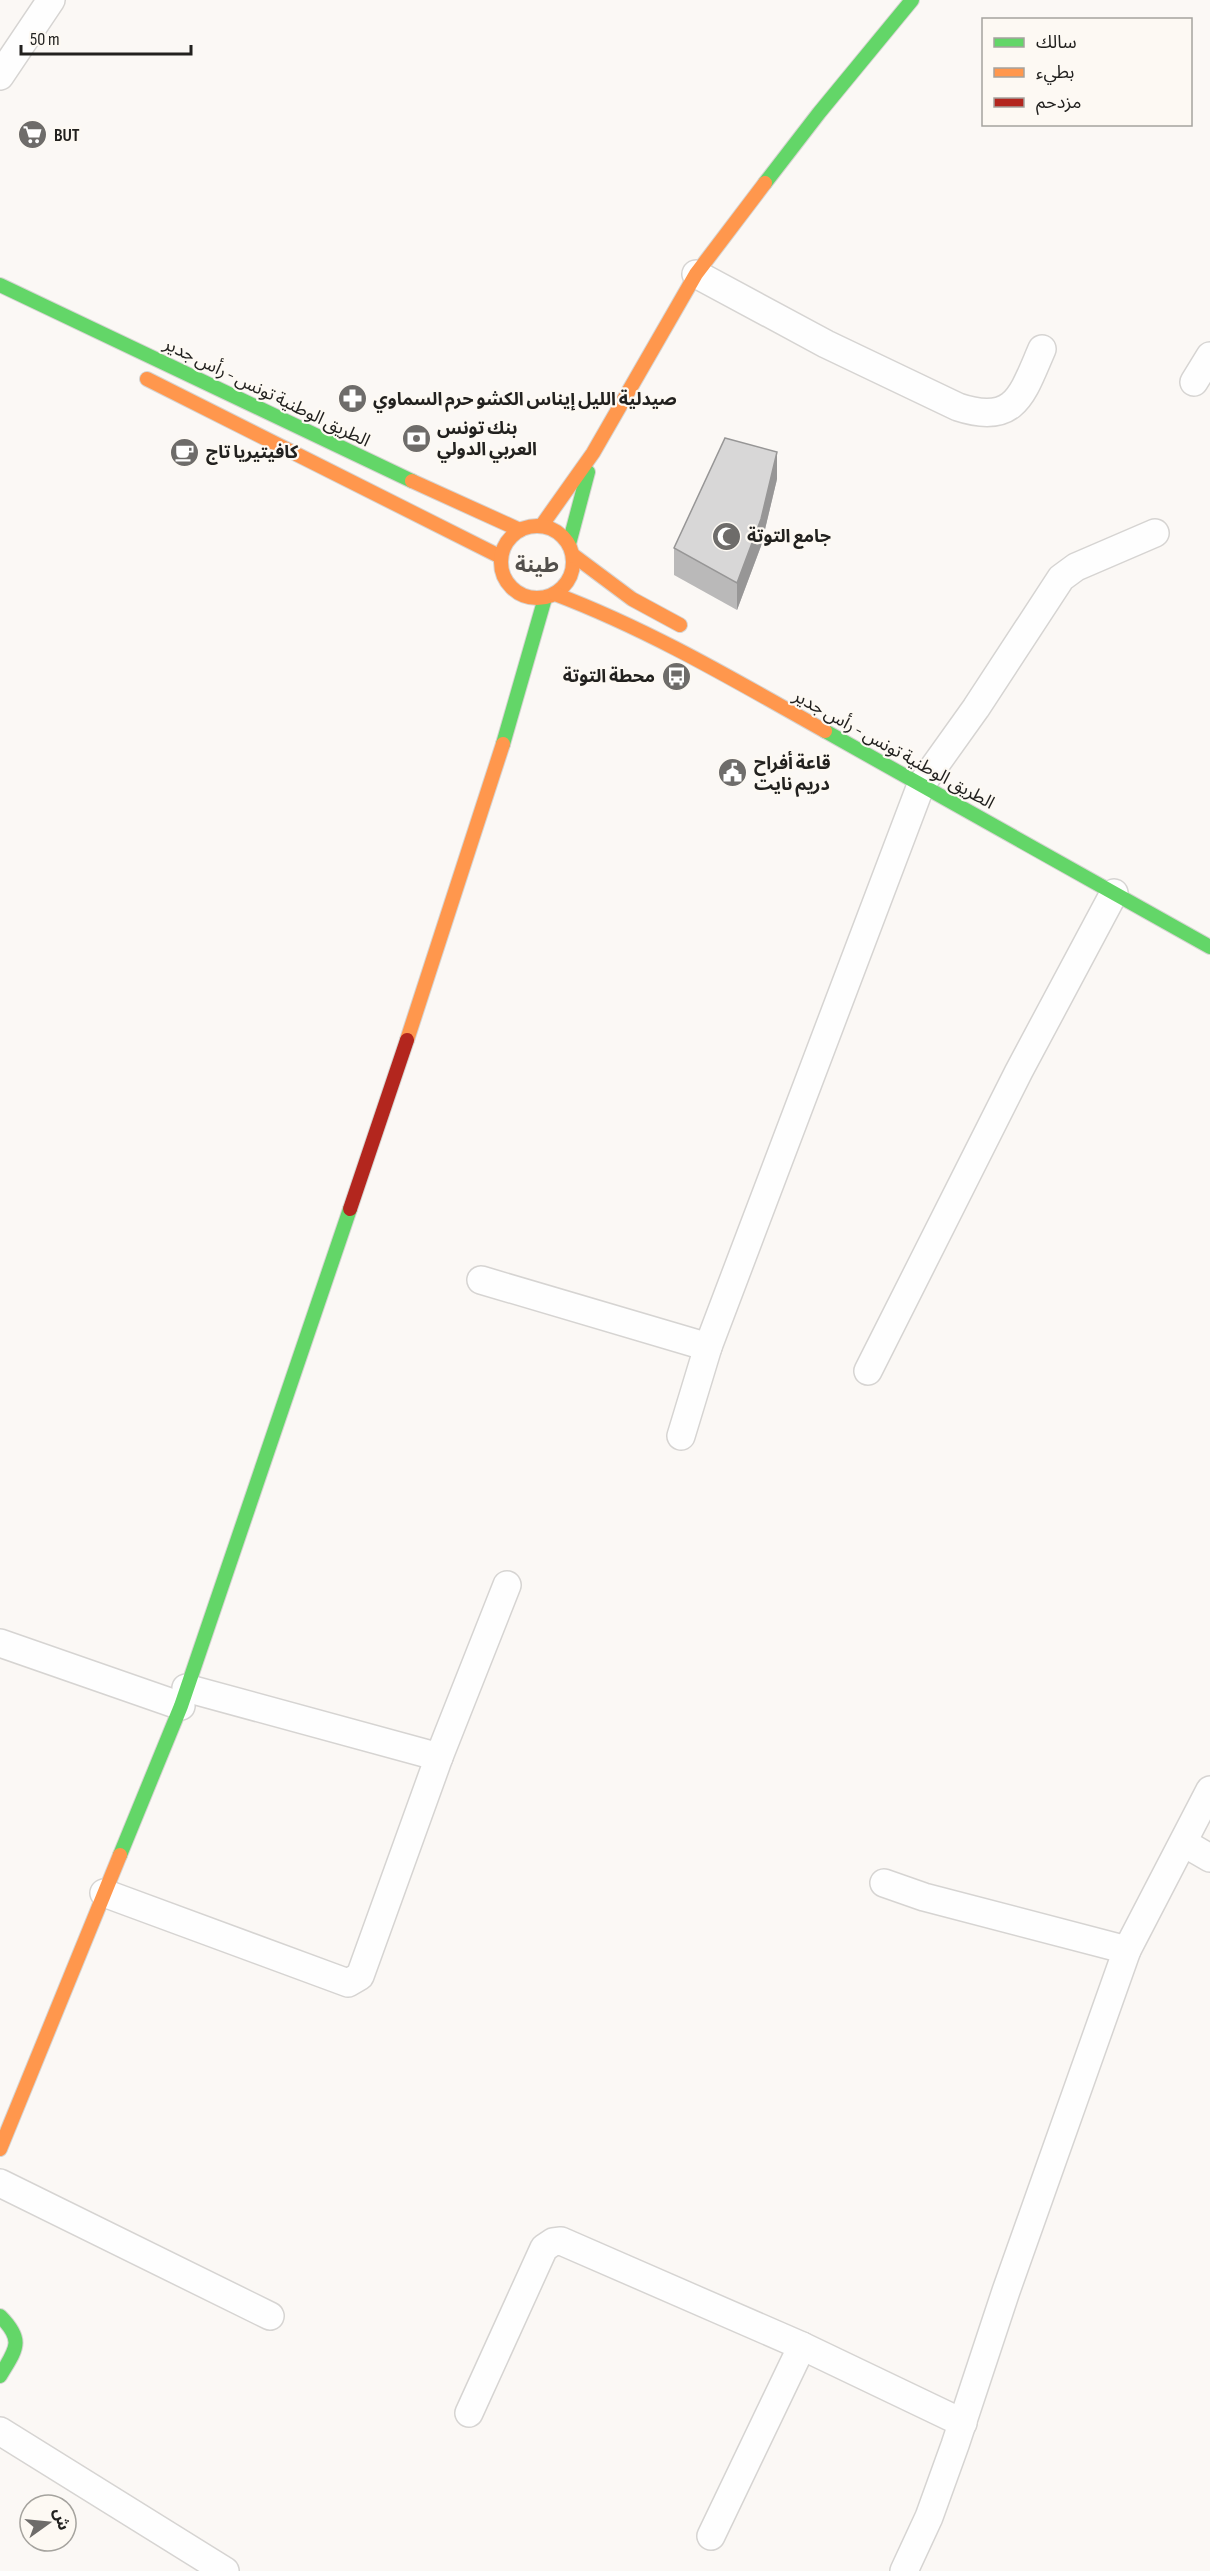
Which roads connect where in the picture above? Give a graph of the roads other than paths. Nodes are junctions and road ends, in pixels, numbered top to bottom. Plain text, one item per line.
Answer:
1 (51, 0) edge
2 (912, 0) edge
3 (0, 76) edge
4 (696, 274) junction
5 (0, 285) edge
6 (1042, 350) dead end
7 (1210, 356) edge
8 (138, 374) dead end
9 (1194, 382) dead end
10 (593, 453) junction
11 (542, 525) junction
12 (520, 530) junction
13 (1155, 533) dead end
14 (571, 549) junction
15 (501, 557) junction
16 (550, 596) junction
17 (694, 634) dead end
18 (929, 771) junction
19 (1114, 893) junction
20 (1208, 940) edge
21 (481, 1280) dead end
22 (708, 1347) junction
23 (868, 1371) dead end
24 (681, 1436) dead end
25 (507, 1585) dead end
26 (0, 1643) edge
27 (184, 1697) junction
28 (439, 1757) junction
29 (1210, 1790) edge
30 (1184, 1843) junction
31 (1210, 1858) edge
32 (884, 1883) dead end
33 (104, 1893) junction
34 (1127, 1950) junction
35 (0, 2149) edge
36 (0, 2183) edge
37 (0, 2316) edge
38 (270, 2316) dead end
39 (802, 2346) junction
40 (0, 2376) edge
41 (469, 2413) dead end
42 (963, 2423) junction
43 (0, 2431) edge
44 (711, 2536) dead end
45 (225, 2571) edge
46 (904, 2571) edge

1 - 3 street
2 - 4 main road
4 - 6 street
4 - 10 main road
5 - 12 main road, الطريق الوطنية تونس - رأس جدير
7 - 9 street
8 - 15 main road
10 - 11 main road
10 - 14 main road
11 - 12 main road
11 - 14 main road
12 - 15 main road
13 - 18 street
14 - 16 main road
14 - 17 main road
15 - 16 main road
16 - 18 main road, الطريق الوطنية تونس - رأس جدير
16 - 27 main road
18 - 19 main road, الطريق الوطنية تونس - رأس جدير
18 - 22 street
19 - 20 main road, الطريق الوطنية تونس - رأس جدير
19 - 23 street
21 - 22 street
22 - 24 street
25 - 28 street
26 - 27 street
27 - 28 street
27 - 33 main road
28 - 33 street
29 - 30 street
30 - 31 street
30 - 34 street
32 - 34 street
33 - 35 main road
34 - 42 street
36 - 38 street
37 - 40 main road
39 - 41 street
39 - 42 street
39 - 44 street
42 - 46 street
43 - 45 street

